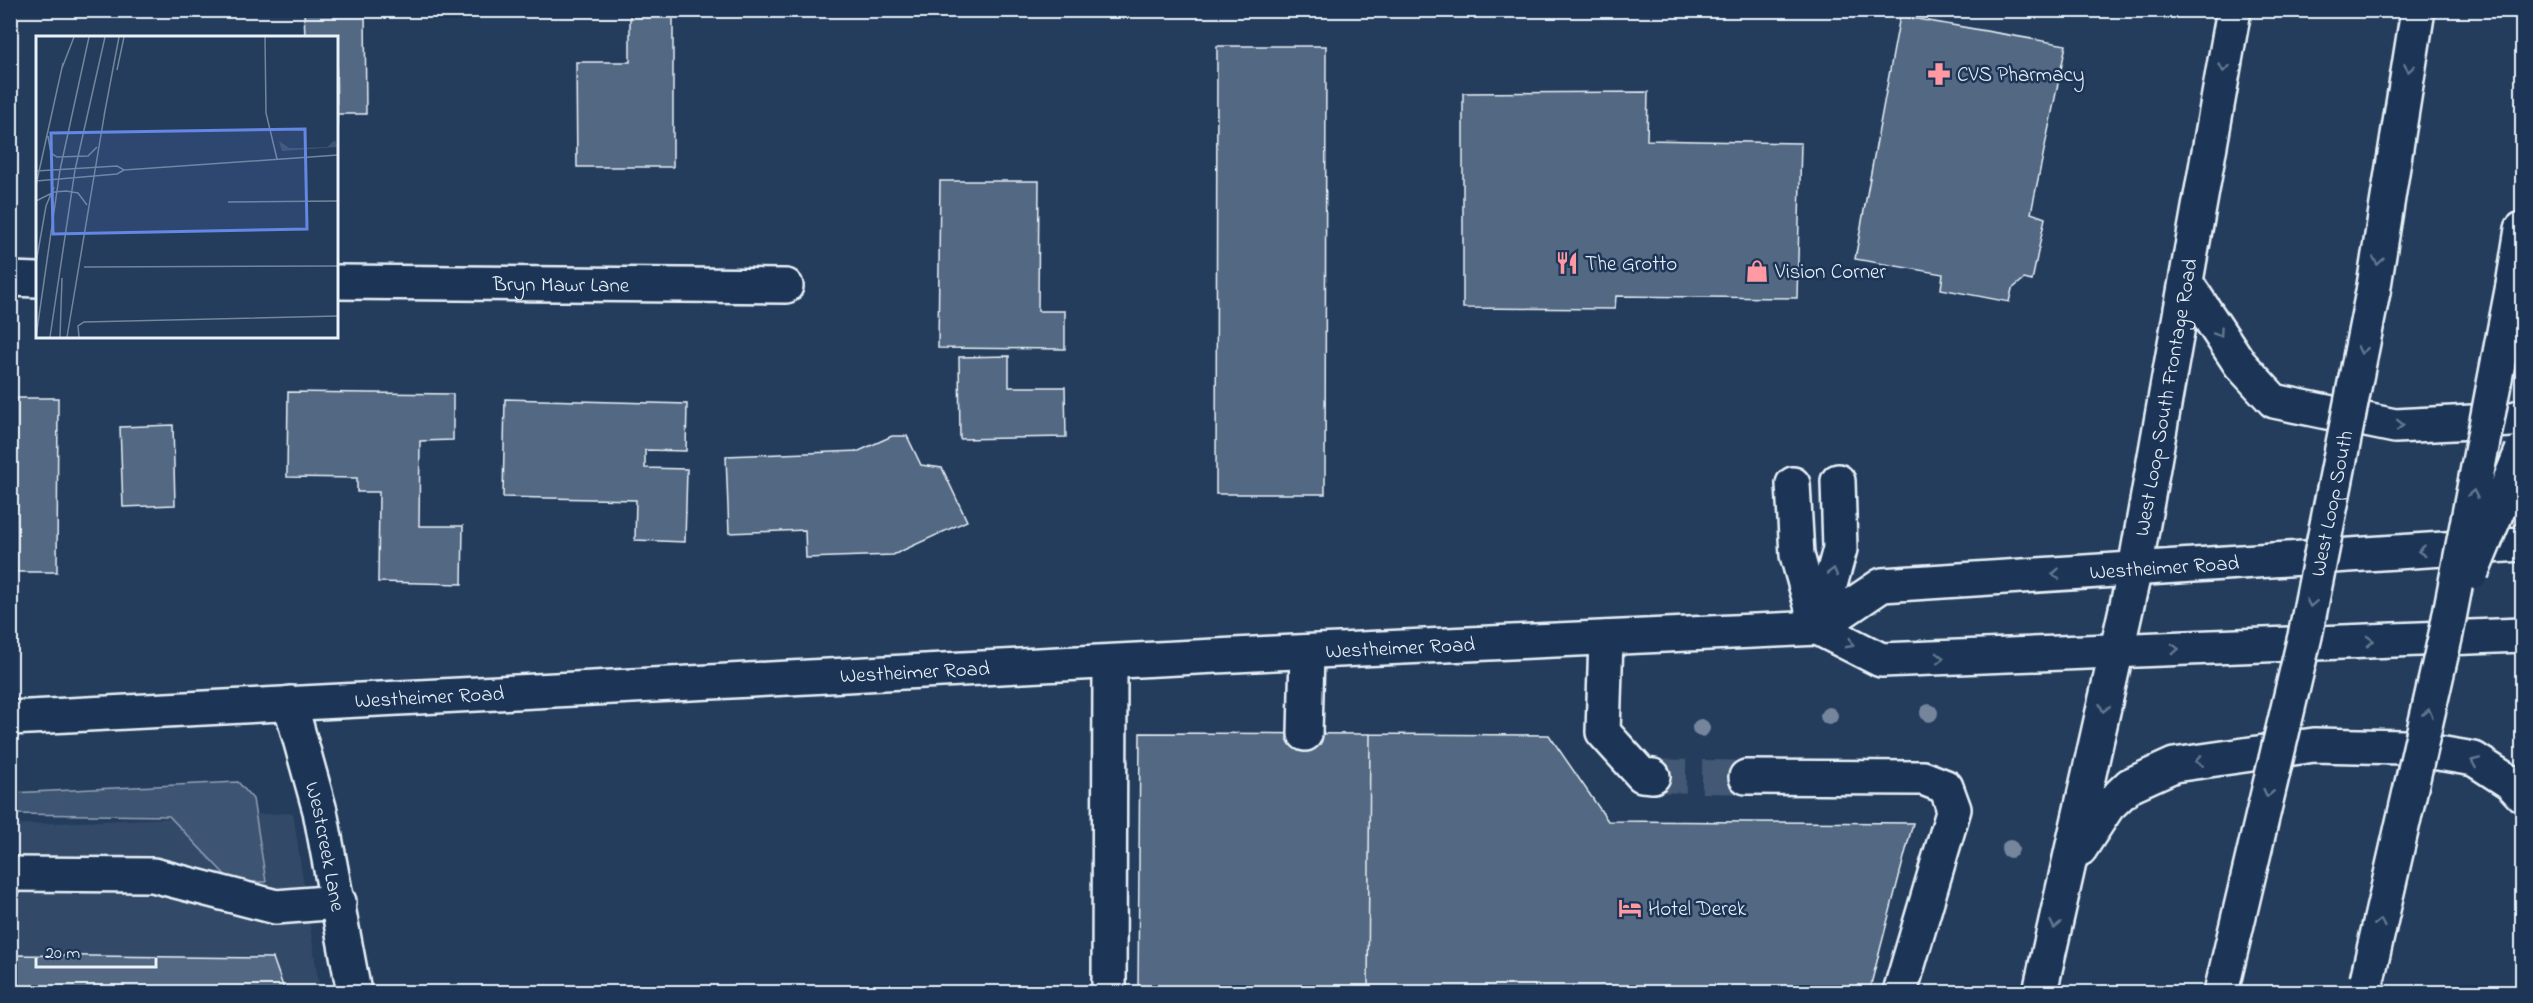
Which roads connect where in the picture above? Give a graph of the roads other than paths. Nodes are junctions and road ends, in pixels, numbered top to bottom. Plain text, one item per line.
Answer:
1 (2234, 10) edge
2 (2418, 10) edge
3 (2523, 229) edge
4 (10, 279) edge
5 (36, 279) edge
6 (338, 282) edge
7 (2187, 284) junction
8 (786, 286) dead end
9 (2523, 416) edge
10 (2523, 451) edge
11 (1838, 481) dead end
12 (1793, 484) dead end
13 (2523, 544) edge
14 (2135, 569) junction
15 (1818, 628) junction
16 (2446, 634) junction
17 (2523, 634) edge
18 (1606, 638) junction
19 (2117, 651) junction
20 (1307, 652) junction
21 (1110, 662) junction
22 (290, 703) junction
23 (10, 718) edge
24 (1305, 734) dead end
25 (1653, 776) tunnel mouth
26 (1746, 777) tunnel mouth
27 (2523, 795) edge
28 (2068, 868) junction
29 (10, 874) edge
30 (339, 902) junction
31 (2365, 986) edge
32 (354, 993) edge
33 (1109, 993) edge
34 (1900, 993) edge
35 (2040, 993) edge
36 (2221, 993) edge

1 -> 7 main road, West Loop South Frontage Road
2 -> 36 main road, West Loop South, bridge
16 -> 3 main road, bridge
4 - 5 main road
6 - 8 main road, Bryn Mawr Lane
7 -> 9 main road
7 - 14 main road, West Loop South Frontage Road
10 - 16 main road, bridge
15 -> 11 main road
12 - 15 main road
13 -> 14 main road, Westheimer Road
14 -> 15 main road, Westheimer Road
14 - 19 main road, West Loop South Frontage Road
15 - 18 main road, Westheimer Road
15 -> 19 main road, Westheimer Road
31 -> 16 main road, bridge
19 -> 17 main road, Westheimer Road
18 - 20 main road, Westheimer Road
18 - 25 main road
19 -> 28 main road, West Loop South Frontage Road
20 - 21 main road, Westheimer Road
20 - 24 main road
21 - 22 main road, Westheimer Road
21 - 33 main road
22 - 23 main road, Westheimer Road
22 - 30 main road, Westcreek Lane
26 - 34 main road
27 -> 28 main road
28 -> 35 main road, West Loop South Frontage Road
29 - 30 main road
30 - 32 main road, Westcreek Lane

